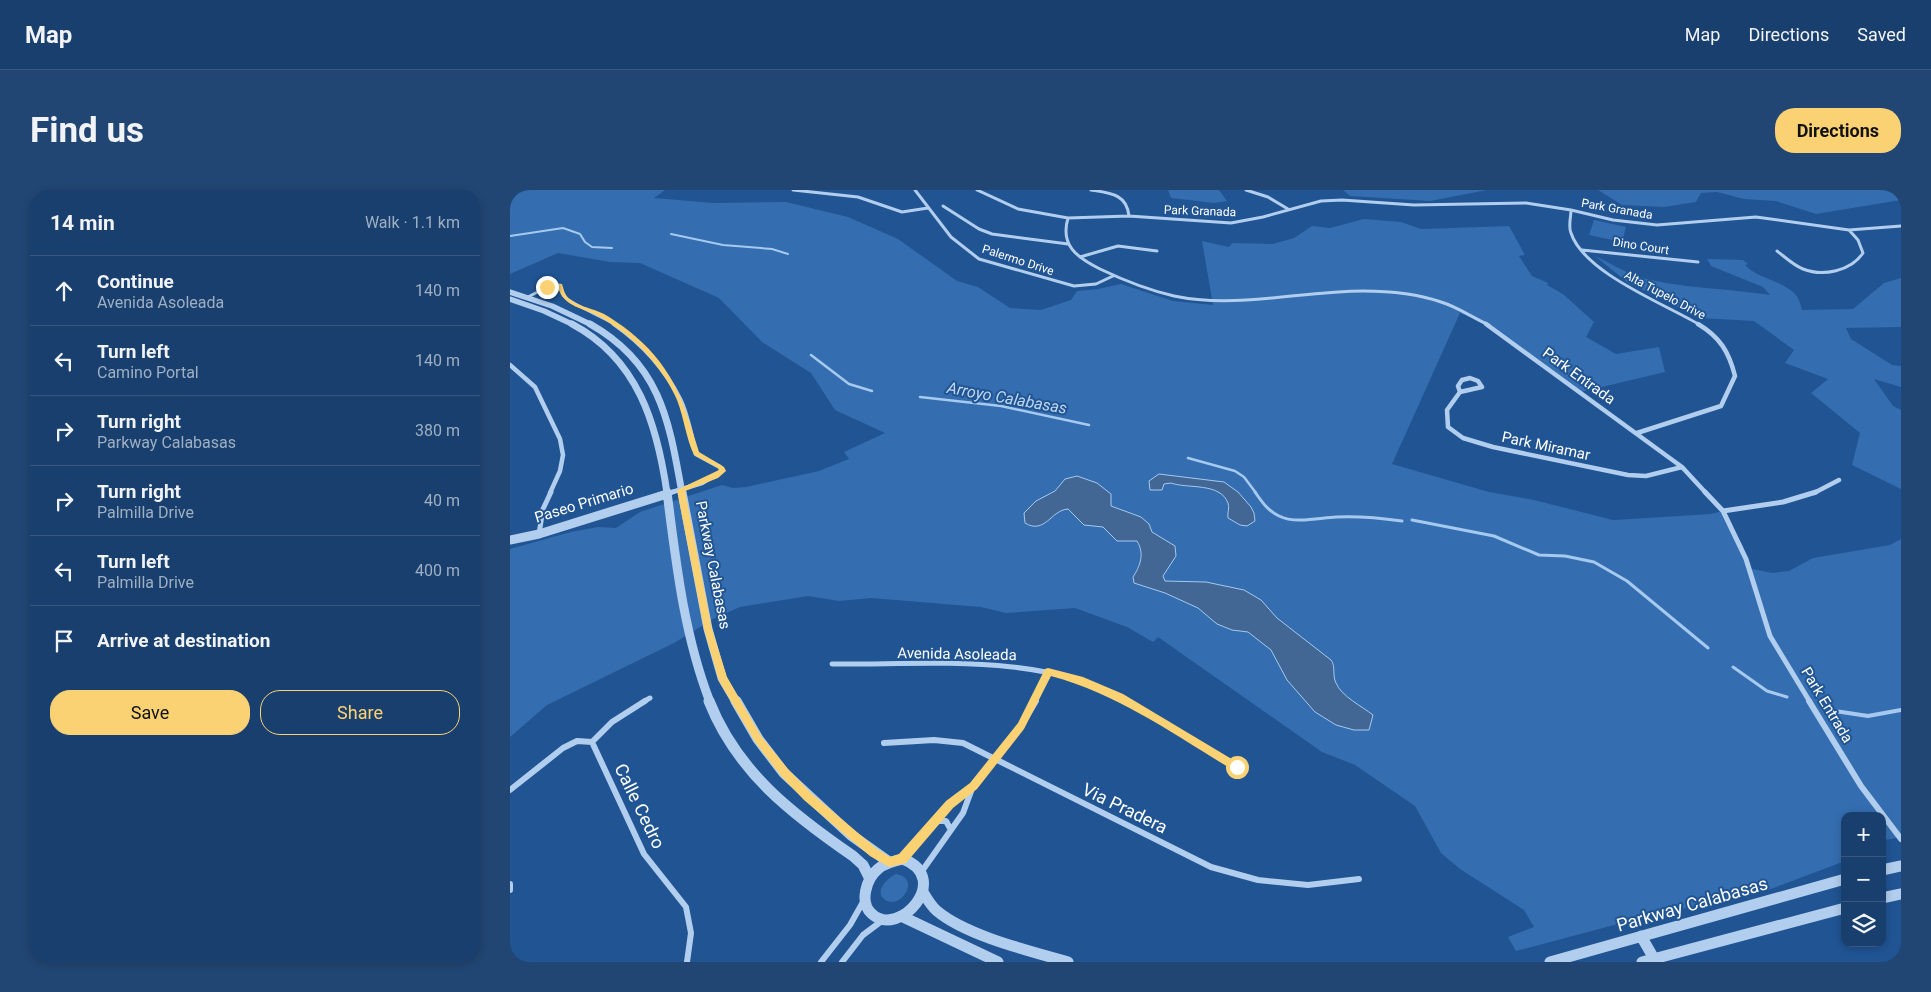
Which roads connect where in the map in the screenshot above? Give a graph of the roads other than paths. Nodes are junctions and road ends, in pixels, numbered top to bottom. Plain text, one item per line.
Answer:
1 (792, 190) edge
2 (916, 190) edge
3 (923, 190) edge
4 (977, 190) edge
5 (1091, 190) edge
6 (1246, 190) edge
7 (943, 206) dead end
8 (928, 208) junction
9 (1288, 209) junction
10 (1571, 210) junction
11 (1129, 216) junction
12 (1068, 218) junction
13 (1901, 226) edge
14 (1848, 230) junction
15 (1068, 244) junction
16 (1582, 250) junction
17 (1157, 251) dead end
18 (1777, 251) dead end
19 (1080, 257) junction
20 (1698, 262) dead end
21 (1112, 276) junction
22 (510, 292) edge
23 (528, 297) junction
24 (510, 299) edge
25 (519, 302) junction
26 (510, 365) edge
27 (1460, 392) junction
28 (1636, 433) junction
29 (1682, 467) junction
30 (1839, 480) dead end
31 (681, 490) junction
32 (667, 494) junction
33 (1723, 511) junction
34 (539, 534) junction
35 (510, 540) edge
36 (832, 664) dead end
37 (1048, 672) junction
38 (650, 698) dead end
39 (592, 742) junction
40 (884, 743) dead end
41 (994, 759) junction
42 (1237, 767) dead end
43 (973, 786) junction
44 (510, 790) edge
45 (936, 821) junction
46 (951, 830) junction
47 (1901, 839) edge
48 (902, 859) junction
49 (889, 862) junction
50 (1901, 866) edge
51 (1886, 869) edge
52 (922, 871) junction
53 (870, 879) junction
54 (1359, 879) dead end
55 (1841, 881) edge
56 (510, 884) edge
57 (510, 890) edge
58 (923, 892) junction
59 (1901, 894) edge
60 (1886, 897) edge
61 (865, 899) junction
62 (1841, 909) edge
63 (901, 916) junction
64 (884, 920) junction
65 (1641, 936) junction
66 (1650, 961) edge
67 (687, 962) edge
68 (821, 962) edge
69 (842, 962) edge
70 (998, 962) edge
71 (1068, 962) edge
72 (1550, 962) edge

1 - 8 street
2 - 3 street
2 - 8 street, Palermo Drive
4 - 12 street, Park Granada
5 - 11 street
6 - 9 street
7 - 15 street
8 - 21 street, Palermo Drive
9 - 10 street, Park Granada
9 - 11 street, Park Granada
10 - 14 street, Park Granada
10 - 16 street, Alta Tupelo Drive
11 - 12 street, Park Granada
12 - 15 street
13 - 14 street, Park Granada
14 - 18 street
15 - 19 street, Park Entrada
16 - 20 street, Dino Court
16 - 28 street, Alta Tupelo Drive
17 - 19 street
19 - 21 street, Park Entrada
21 - 28 street, Park Entrada
22 - 23 street, Parkway Calabasas
23 - 25 street
23 - 31 street, Parkway Calabasas
23 - 31 street
24 - 25 street
25 - 32 street
26 - 34 street
27 - 27 street, Park Miramar
27 - 29 street, Park Miramar
28 - 29 street, Park Entrada
29 - 33 street, Park Entrada
30 - 33 street
31 - 32 street
31 - 49 street, Parkway Calabasas
32 - 34 street, Paseo Primario
32 - 53 street
33 - 47 street, Park Entrada
34 - 35 street, Paseo Primario
36 - 37 street, Avenida Asoleada
37 - 41 street
37 - 42 street, Avenida Asoleada
38 - 39 street
39 - 44 street
39 - 67 street, Calle Cedro
40 - 41 street, Via Pradera
41 - 43 street
41 - 54 street, Via Pradera
43 - 45 street
43 - 46 street
45 - 46 street
45 - 48 street
46 - 52 street
48 - 49 street
48 - 52 street
49 - 53 street
50 - 51 street
52 - 58 street
53 - 61 street
55 - 65 street, Parkway Calabasas
56 - 57 street
58 - 63 street
58 - 71 street
59 - 60 street
61 - 64 street
61 - 68 street
62 - 66 street
63 - 64 street
63 - 70 street
64 - 69 street
65 - 66 street
65 - 72 street, Parkway Calabasas

